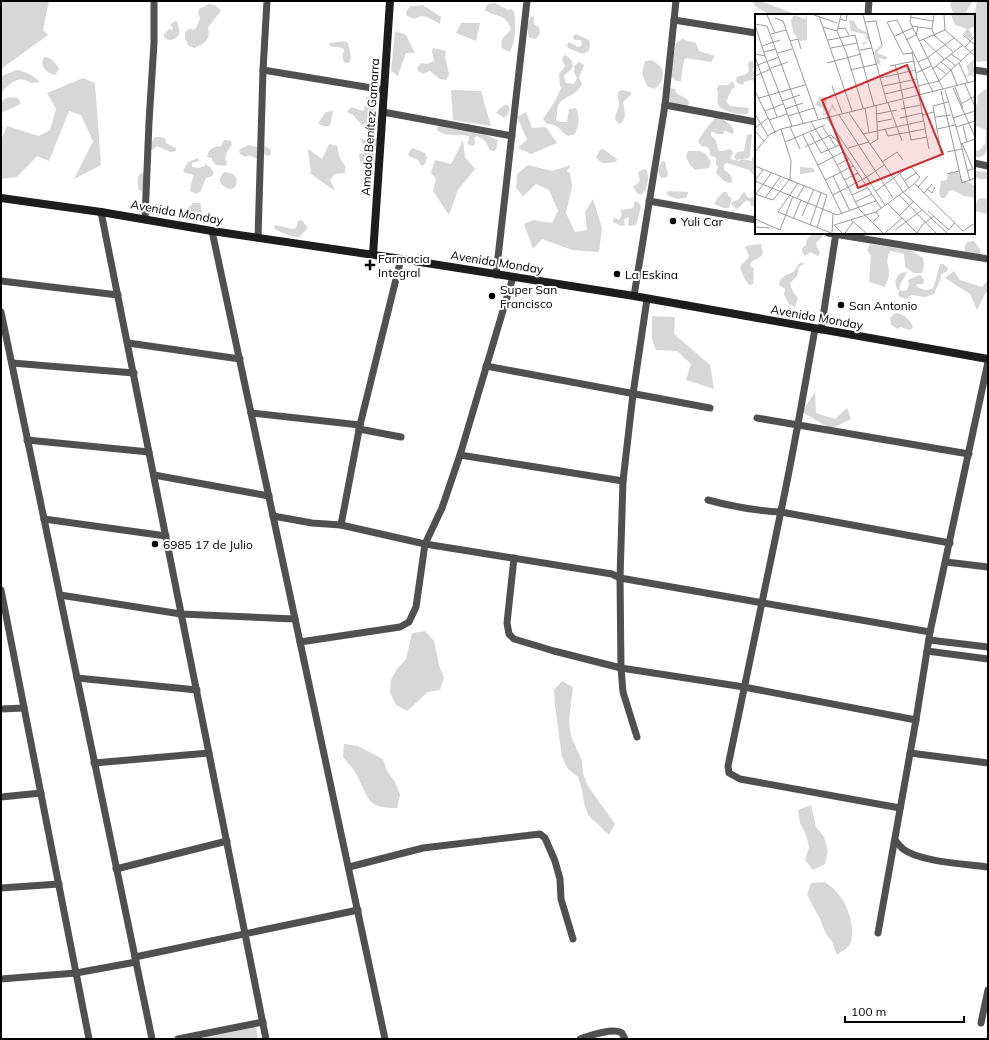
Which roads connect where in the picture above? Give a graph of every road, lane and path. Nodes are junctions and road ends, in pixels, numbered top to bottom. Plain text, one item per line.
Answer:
1 (154, 1) edge
2 (267, 1) edge
3 (390, 1) edge
4 (527, 1) edge
5 (676, 1) edge
6 (869, 1) edge
7 (868, 14) edge
8 (674, 20) junction
9 (755, 33) edge
10 (263, 70) junction
11 (975, 70) edge
12 (988, 72) edge
13 (384, 90) junction
14 (665, 105) junction
15 (383, 112) junction
16 (755, 122) edge
17 (512, 136) junction
18 (975, 163) edge
19 (988, 166) edge
20 (1, 198) edge
21 (649, 201) junction
22 (102, 212) junction
23 (145, 219) junction
24 (755, 220) edge
25 (212, 231) junction
26 (833, 234) edge
27 (839, 234) edge
28 (258, 238) junction
29 (373, 255) junction
30 (402, 259) junction
31 (988, 259) edge
32 (496, 275) junction
33 (513, 278) junction
34 (1, 281) edge
35 (118, 295) junction
36 (634, 296) junction
37 (646, 299) junction
38 (1, 312) edge
39 (818, 329) junction
40 (128, 343) junction
41 (240, 359) junction
42 (988, 361) edge
43 (12, 364) junction
44 (486, 366) junction
45 (134, 373) junction
46 (632, 394) junction
47 (710, 408) dead end
48 (251, 413) junction
49 (757, 418) dead end
50 (798, 425) junction
51 (360, 427) junction
52 (402, 437) dead end
53 (28, 440) junction
54 (149, 452) junction
55 (969, 454) junction
56 (460, 455) junction
57 (154, 475) junction
58 (622, 481) junction
59 (269, 496) junction
60 (708, 500) dead end
61 (781, 512) junction
62 (273, 516) junction
63 (44, 519) junction
64 (341, 525) junction
65 (166, 536) junction
66 (950, 543) junction
67 (425, 544) junction
68 (514, 558) junction
69 (946, 562) junction
70 (988, 567) edge
71 (620, 578) junction
72 (1, 590) edge
73 (60, 595) junction
74 (762, 602) junction
75 (3, 614) edge
76 (181, 614) junction
77 (295, 619) junction
78 (930, 632) junction
79 (929, 640) junction
80 (300, 642) junction
81 (988, 647) edge
82 (927, 651) junction
83 (988, 659) edge
84 (621, 668) junction
85 (77, 678) junction
86 (744, 687) junction
87 (197, 690) junction
88 (24, 708) junction
89 (1, 709) edge
90 (916, 720) junction
91 (637, 737) dead end
92 (209, 753) junction
93 (910, 753) junction
94 (94, 763) junction
95 (988, 763) edge
96 (41, 793) junction
97 (1, 797) edge
98 (900, 808) junction
99 (894, 840) junction
100 (227, 841) junction
101 (349, 867) junction
102 (988, 867) edge
103 (116, 869) junction
104 (59, 884) junction
105 (1, 888) edge
106 (358, 910) junction
107 (245, 933) junction
108 (878, 934) dead end
109 (573, 939) dead end
110 (135, 959) junction
111 (76, 973) junction
112 (1, 979) edge
113 (988, 990) edge
114 (263, 1022) junction
115 (981, 1023) dead end
116 (89, 1039) edge
117 (152, 1039) edge
118 (178, 1039) edge
119 (266, 1039) edge
120 (385, 1039) edge
121 (580, 1039) edge
122 (625, 1039) edge

1 - 23 street
2 - 10 street
3 - 13 main road, Amado Benítez Gamarra
4 - 17 street
5 - 8 street
6 - 7 street
8 - 9 street
8 - 14 street
10 - 13 street
10 - 28 street
11 - 12 street
13 - 15 main road, Amado Benítez Gamarra
14 - 16 street
14 - 21 street
15 - 17 street
15 - 29 main road, Amado Benítez Gamarra
17 - 32 street
18 - 19 street
20 - 22 main road, Avenida Monday
21 - 24 street
21 - 36 street
22 - 23 main road, Avenida Monday
22 - 35 street
23 - 25 main road, Avenida Monday
25 - 28 main road, Avenida Monday
25 - 41 street
26 - 39 street
27 - 31 street
28 - 29 main road, Avenida Monday
29 - 30 main road, Avenida Monday
30 - 32 main road, Avenida Monday
30 - 51 street
32 - 33 main road, Avenida Monday
33 - 36 main road, Avenida Monday
33 - 44 street
34 - 35 street
35 - 40 street
36 - 37 main road, Avenida Monday
37 - 39 main road, Avenida Monday
37 - 46 street
38 - 43 street
39 - 42 main road, Avenida Monday
39 - 50 street
40 - 41 street
40 - 45 street
41 - 48 street
42 - 55 street
43 - 45 street
43 - 53 street
44 - 46 street
44 - 56 street
45 - 54 street
46 - 47 street
46 - 58 street
48 - 51 street
48 - 59 street
49 - 50 street
50 - 55 street
50 - 61 street
51 - 52 street
51 - 64 street
53 - 54 street
53 - 63 street
54 - 57 street
55 - 66 street
56 - 58 street
56 - 67 street
57 - 59 street
57 - 65 street
58 - 71 street
59 - 62 street
60 - 61 street
61 - 66 street
61 - 74 street
62 - 64 street
62 - 77 street
63 - 65 street
63 - 73 street
64 - 67 street
65 - 76 street
66 - 69 street
67 - 68 street
67 - 80 street
68 - 71 street
68 - 84 street
69 - 70 street
69 - 78 street
71 - 74 street
71 - 84 street
72 - 75 street
73 - 76 street
73 - 85 street
74 - 78 street
74 - 86 street
75 - 88 street
76 - 77 street
76 - 87 street
77 - 80 street
78 - 79 street
79 - 81 street
79 - 82 street
80 - 101 street
82 - 83 street
82 - 90 street
84 - 86 street
84 - 91 street
85 - 87 street
85 - 94 street
86 - 90 street
86 - 98 street
87 - 92 street
88 - 89 street
88 - 96 street
90 - 93 street
92 - 94 street
92 - 100 street
93 - 95 street
93 - 98 street
94 - 103 street
96 - 97 street
96 - 104 street
98 - 99 street
99 - 102 street
99 - 108 street
100 - 103 street
100 - 107 street
101 - 106 street
101 - 109 street
103 - 110 street
104 - 105 street
104 - 111 street
106 - 107 street
106 - 120 street
107 - 110 street
107 - 114 street
110 - 111 street
110 - 117 street
111 - 112 street
111 - 116 street
113 - 115 street
114 - 118 street
114 - 119 street
121 - 122 street

